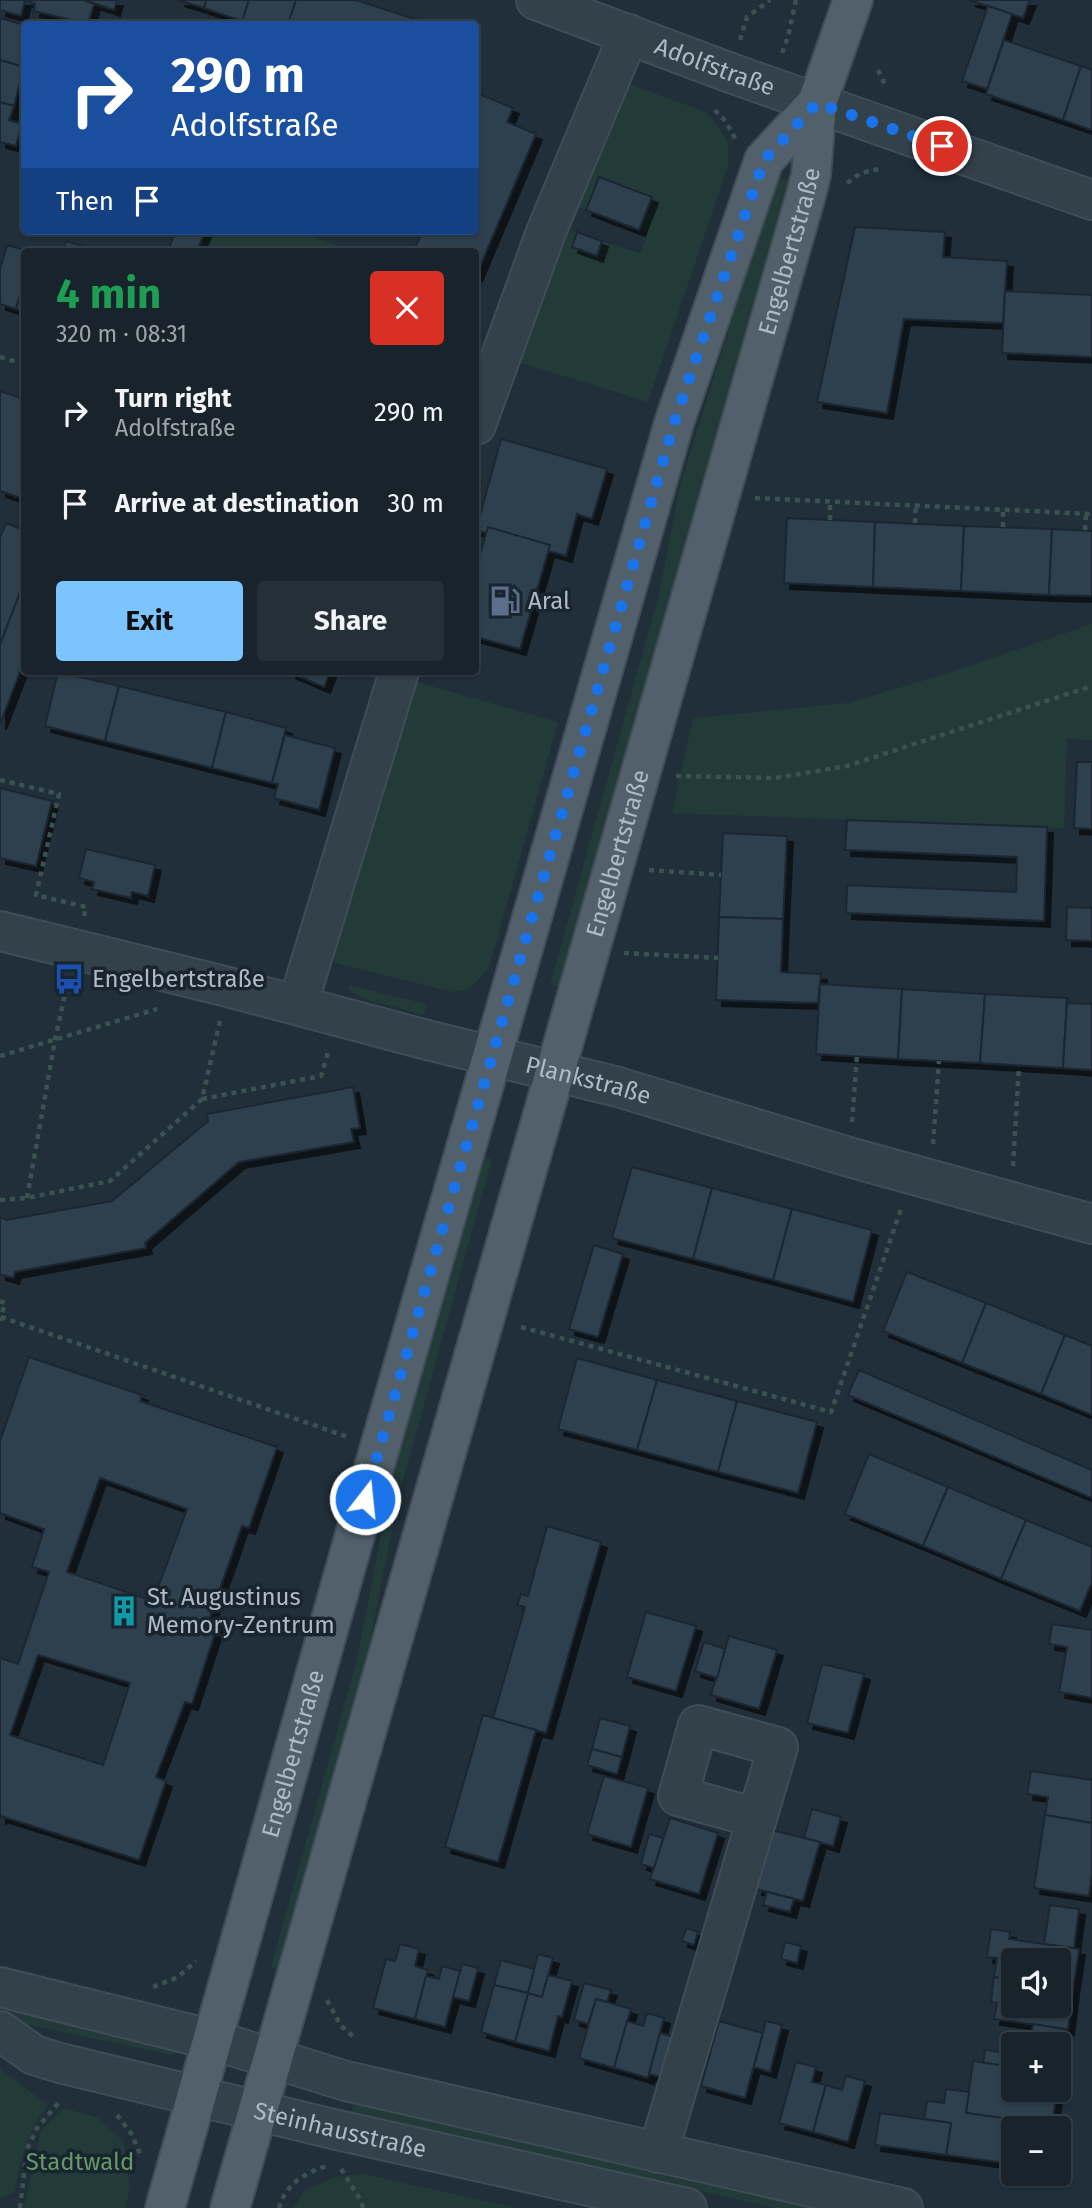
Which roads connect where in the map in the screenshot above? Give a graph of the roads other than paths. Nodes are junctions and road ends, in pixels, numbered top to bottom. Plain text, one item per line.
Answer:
1 (536, 0) edge
2 (853, 0) edge
3 (629, 33) junction
4 (817, 103) junction
5 (1092, 200) edge
6 (479, 417) edge
7 (398, 675) edge
8 (0, 931) edge
9 (298, 1004) junction
10 (492, 1056) junction
11 (555, 1071) junction
12 (1092, 1224) edge
13 (757, 1818) dead end
14 (0, 1987) edge
15 (0, 2031) edge
16 (213, 2040) junction
17 (272, 2058) junction
18 (197, 2095) junction
19 (257, 2110) junction
20 (658, 2152) junction
21 (165, 2208) edge
22 (230, 2208) edge
23 (687, 2208) edge
24 (903, 2208) edge

1 - 3 street, Adolfstraße
2 - 4 main road
3 - 4 street, Adolfstraße
3 - 6 street
4 - 5 street, Adolfstraße
4 - 10 main road, Engelbertstraße
4 - 11 main road, Engelbertstraße
7 - 9 street
8 - 9 street, Plankstraße
9 - 10 street, Plankstraße
10 - 11 street, Plankstraße
10 - 16 main road, Engelbertstraße
11 - 12 street, Plankstraße
11 - 17 main road, Engelbertstraße
13 - 20 street
14 - 16 street, Steinhausstraße
15 - 18 street, Steinhausstraße
16 - 17 street, Steinhausstraße
16 - 18 main road, Engelbertstraße
17 - 19 main road, Engelbertstraße
17 - 20 street, Steinhausstraße
18 - 19 street, Steinhausstraße
18 - 21 main road, Engelbertstraße
19 - 22 main road, Engelbertstraße
19 - 23 street, Steinhausstraße
20 - 24 street, Steinhausstraße

